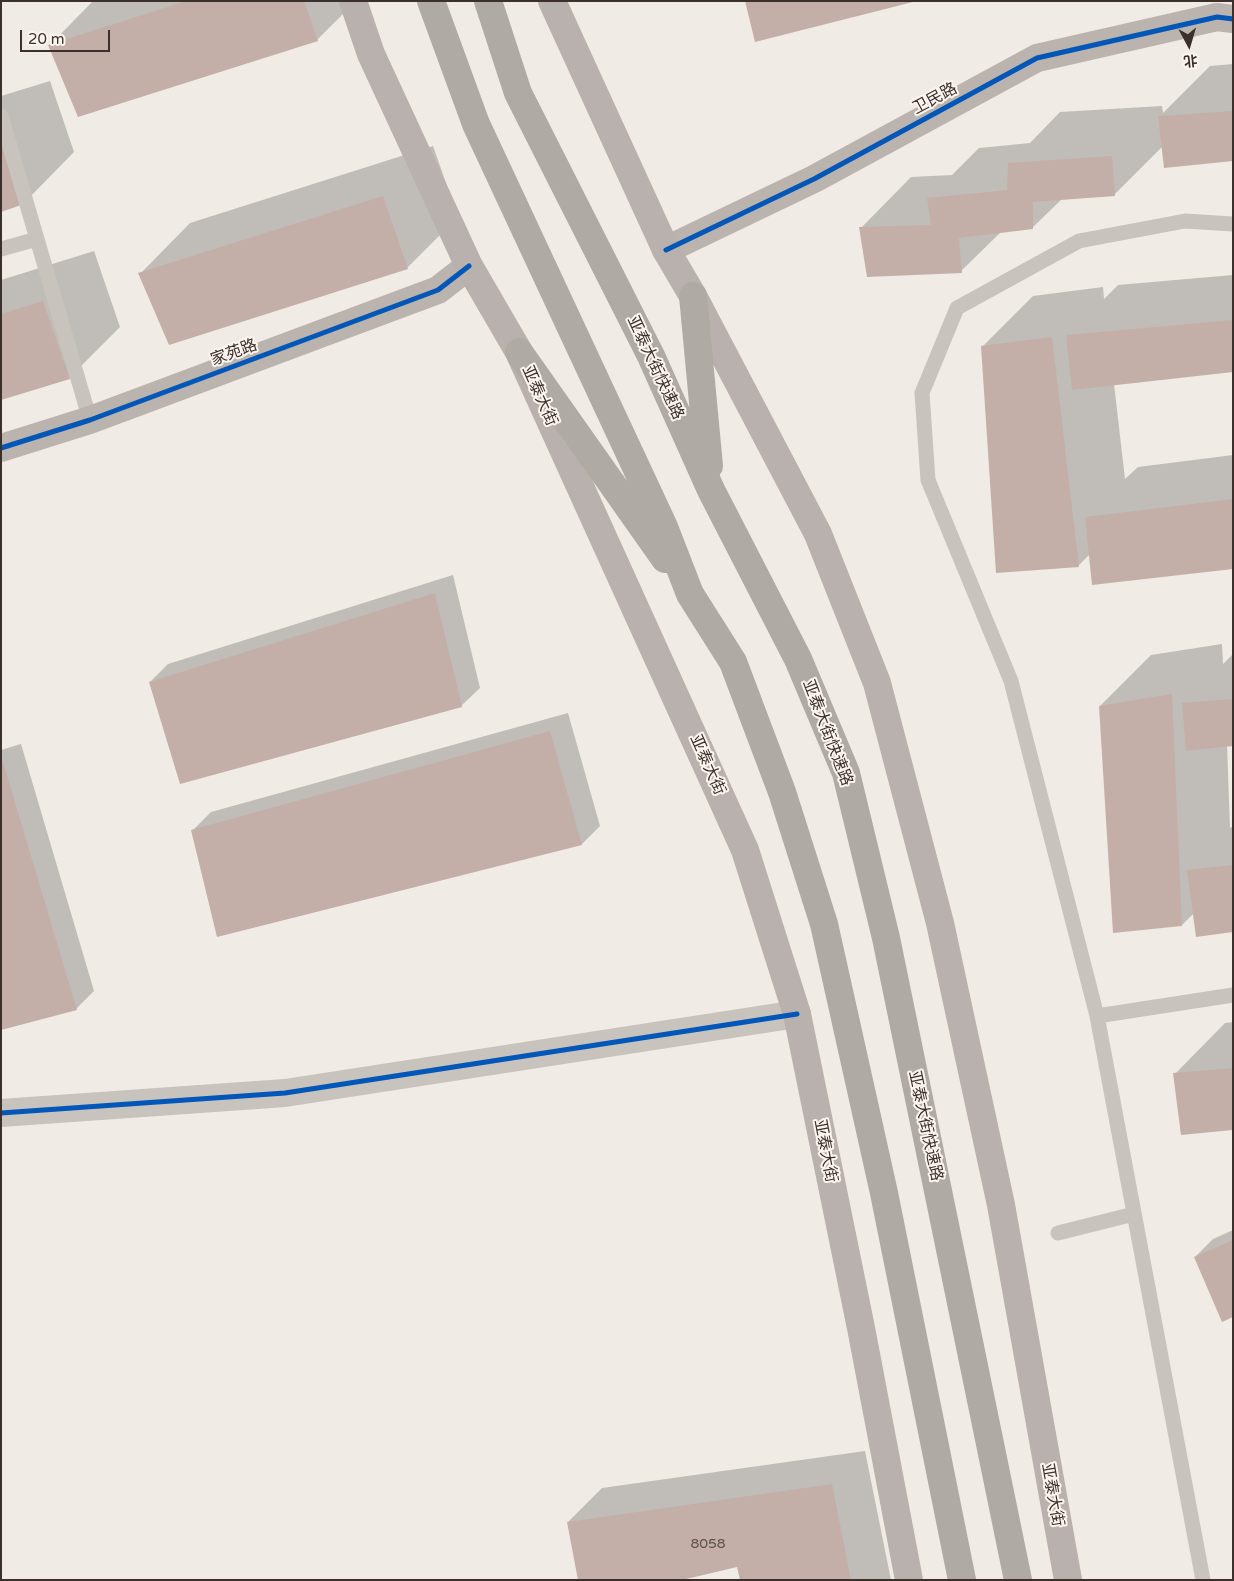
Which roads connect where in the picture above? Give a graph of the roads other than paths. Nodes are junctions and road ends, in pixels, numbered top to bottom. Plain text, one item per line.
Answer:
1 (353, 1) edge
2 (432, 1) edge
3 (488, 1) edge
4 (552, 1) edge
5 (1233, 19) edge
6 (1, 116) edge
7 (1233, 224) edge
8 (37, 239) junction
9 (1, 249) edge
10 (666, 250) junction
11 (468, 266) junction
12 (693, 296) junction
13 (519, 352) junction
14 (90, 420) junction
15 (1, 448) edge
16 (711, 490) junction
17 (690, 594) junction
18 (1233, 994) edge
19 (797, 1014) junction
20 (1097, 1016) junction
21 (1, 1113) edge
22 (1134, 1214) junction
23 (1058, 1233) dead end
24 (910, 1580) edge
25 (962, 1580) edge
26 (1018, 1580) edge
27 (1068, 1580) edge
28 (1203, 1580) edge

1 - 11 main road, 亚泰大街
2 - 17 highway
3 - 16 highway, 亚泰大街快速路
4 - 10 main road, 亚泰大街
5 - 10 street, 卫民路
6 - 8 lane
7 - 20 lane
8 - 9 lane
8 - 14 lane
10 - 12 main road, 亚泰大街
11 - 13 main road, 亚泰大街
11 - 14 street, 家苑路
12 - 16 highway
12 - 27 main road, 亚泰大街
13 - 17 highway
13 - 19 main road, 亚泰大街
14 - 15 street, 家苑路
16 - 26 highway, 亚泰大街快速路
17 - 25 highway
18 - 20 lane
19 - 21 street
19 - 24 main road, 亚泰大街
20 - 22 lane
22 - 23 lane
22 - 28 lane

